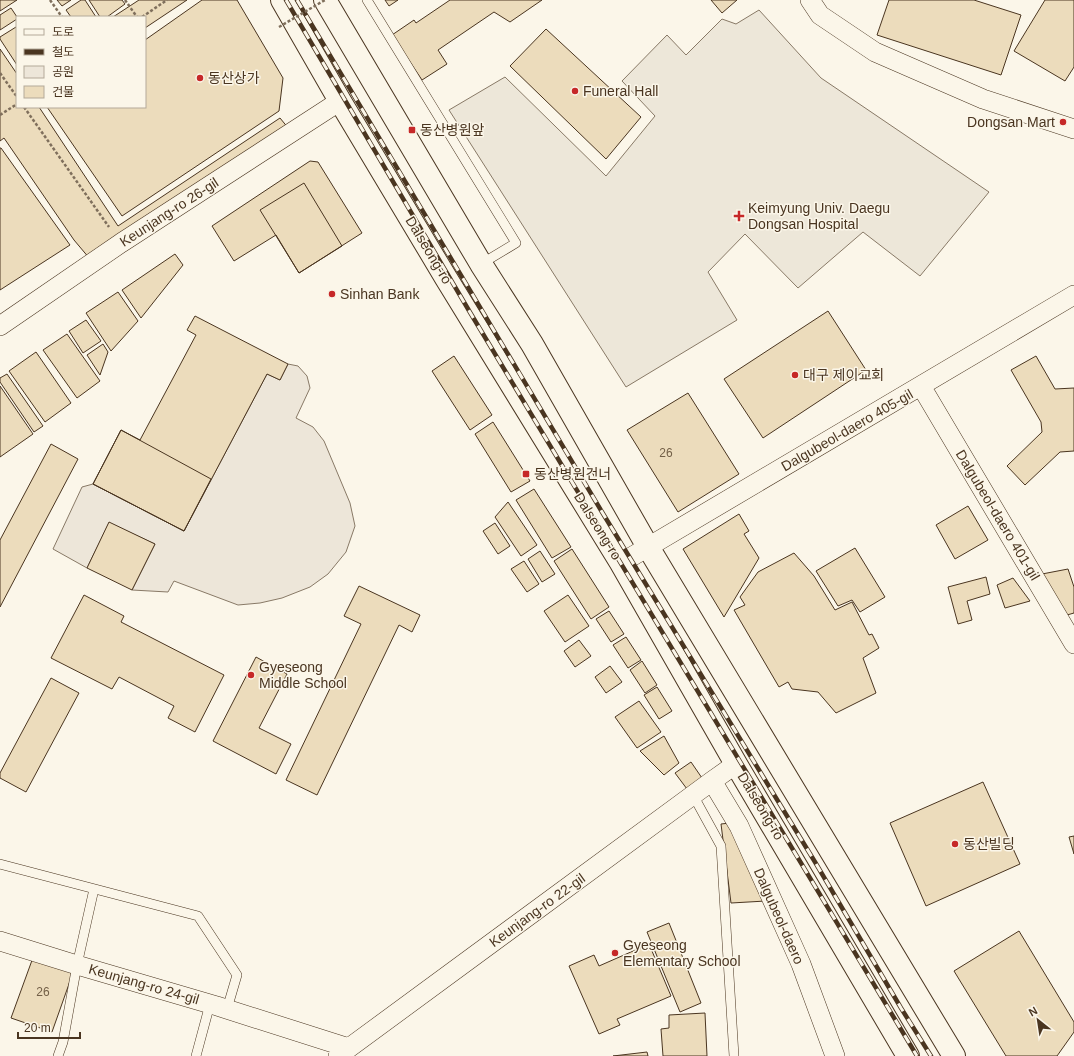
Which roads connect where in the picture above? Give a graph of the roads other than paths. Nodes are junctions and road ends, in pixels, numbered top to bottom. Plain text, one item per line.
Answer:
1 (282, 0) edge
2 (325, 0) edge
3 (367, 0) edge
4 (810, 0) edge
5 (340, 101) junction
6 (1074, 129) edge
7 (481, 264) junction
8 (1074, 296) edge
9 (0, 326) edge
10 (922, 386) junction
11 (648, 547) junction
12 (621, 563) junction
13 (1074, 644) edge
14 (736, 764) junction
15 (712, 781) junction
16 (693, 795) junction
17 (0, 864) edge
18 (94, 889) junction
19 (0, 941) edge
20 (77, 965) junction
21 (219, 1006) junction
22 (343, 1052) edge
23 (58, 1056) edge
24 (196, 1056) edge
25 (734, 1056) edge
26 (835, 1056) edge
27 (908, 1056) edge
28 (954, 1056) edge

1 - 5 main road, Dalseong-ro
2 - 7 main road
3 - 7 lane
4 - 6 street
5 - 9 street, Keunjang-ro 26-gil
5 - 12 main road, Dalseong-ro
7 - 11 main road
8 - 10 street, Dalgubeol-daero 405-gil
10 - 11 street, Dalgubeol-daero 405-gil
10 - 13 street, Dalgubeol-daero 401-gil
11 - 12 street, Dalgubeol-daero 405-gil
11 - 28 main road
12 - 14 main road, Dalseong-ro
14 - 15 street, Keunjang-ro 22-gil
14 - 27 main road, Dalseong-ro
15 - 16 street, Keunjang-ro 22-gil
15 - 26 street, Dalgubeol-daero
16 - 22 street, Keunjang-ro 22-gil
16 - 25 lane
17 - 18 lane, Keunjang-ro 24-gil
18 - 20 lane, Keunjang-ro 24-gil
18 - 21 lane, Keunjang-ro 24-gil
19 - 20 street, Keunjang-ro 24-gil
20 - 21 street, Keunjang-ro 24-gil
20 - 23 lane, Keunjang-ro 24-gil
21 - 22 street, Keunjang-ro 24-gil
21 - 24 lane, Keunjang-ro 24-gil

